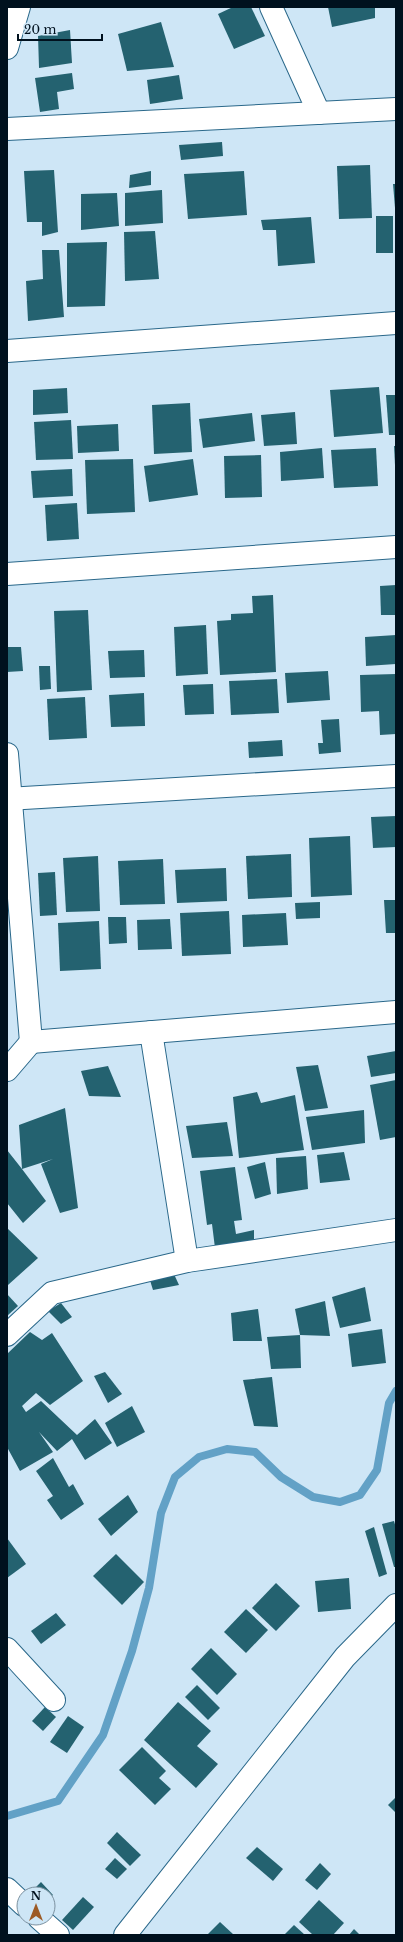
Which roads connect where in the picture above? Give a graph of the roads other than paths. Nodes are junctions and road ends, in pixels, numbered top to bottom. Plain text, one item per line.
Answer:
1 (19, 7) edge
2 (271, 7) edge
3 (7, 48) edge
4 (396, 109) edge
5 (319, 113) junction
6 (7, 129) edge
7 (396, 322) edge
8 (7, 350) edge
9 (396, 547) edge
10 (7, 574) edge
11 (7, 754) edge
12 (396, 776) edge
13 (9, 799) edge
14 (396, 1012) edge
15 (151, 1032) junction
16 (31, 1042) junction
17 (7, 1070) edge
18 (396, 1230) edge
19 (186, 1261) junction
20 (7, 1335) edge
21 (396, 1605) edge
22 (7, 1649) edge
23 (54, 1700) dead end
24 (7, 1889) edge
25 (16, 1897) edge
26 (48, 1926) edge
27 (58, 1935) edge
28 (125, 1935) edge

1 - 3 street
2 - 5 street
4 - 5 street
5 - 6 street
7 - 8 street
9 - 10 street
11 - 13 street
12 - 13 street
13 - 16 street
14 - 15 street
15 - 16 street
15 - 19 street
16 - 17 street
18 - 19 street
19 - 20 street
21 - 28 street
22 - 23 street
24 - 25 street
26 - 27 street

